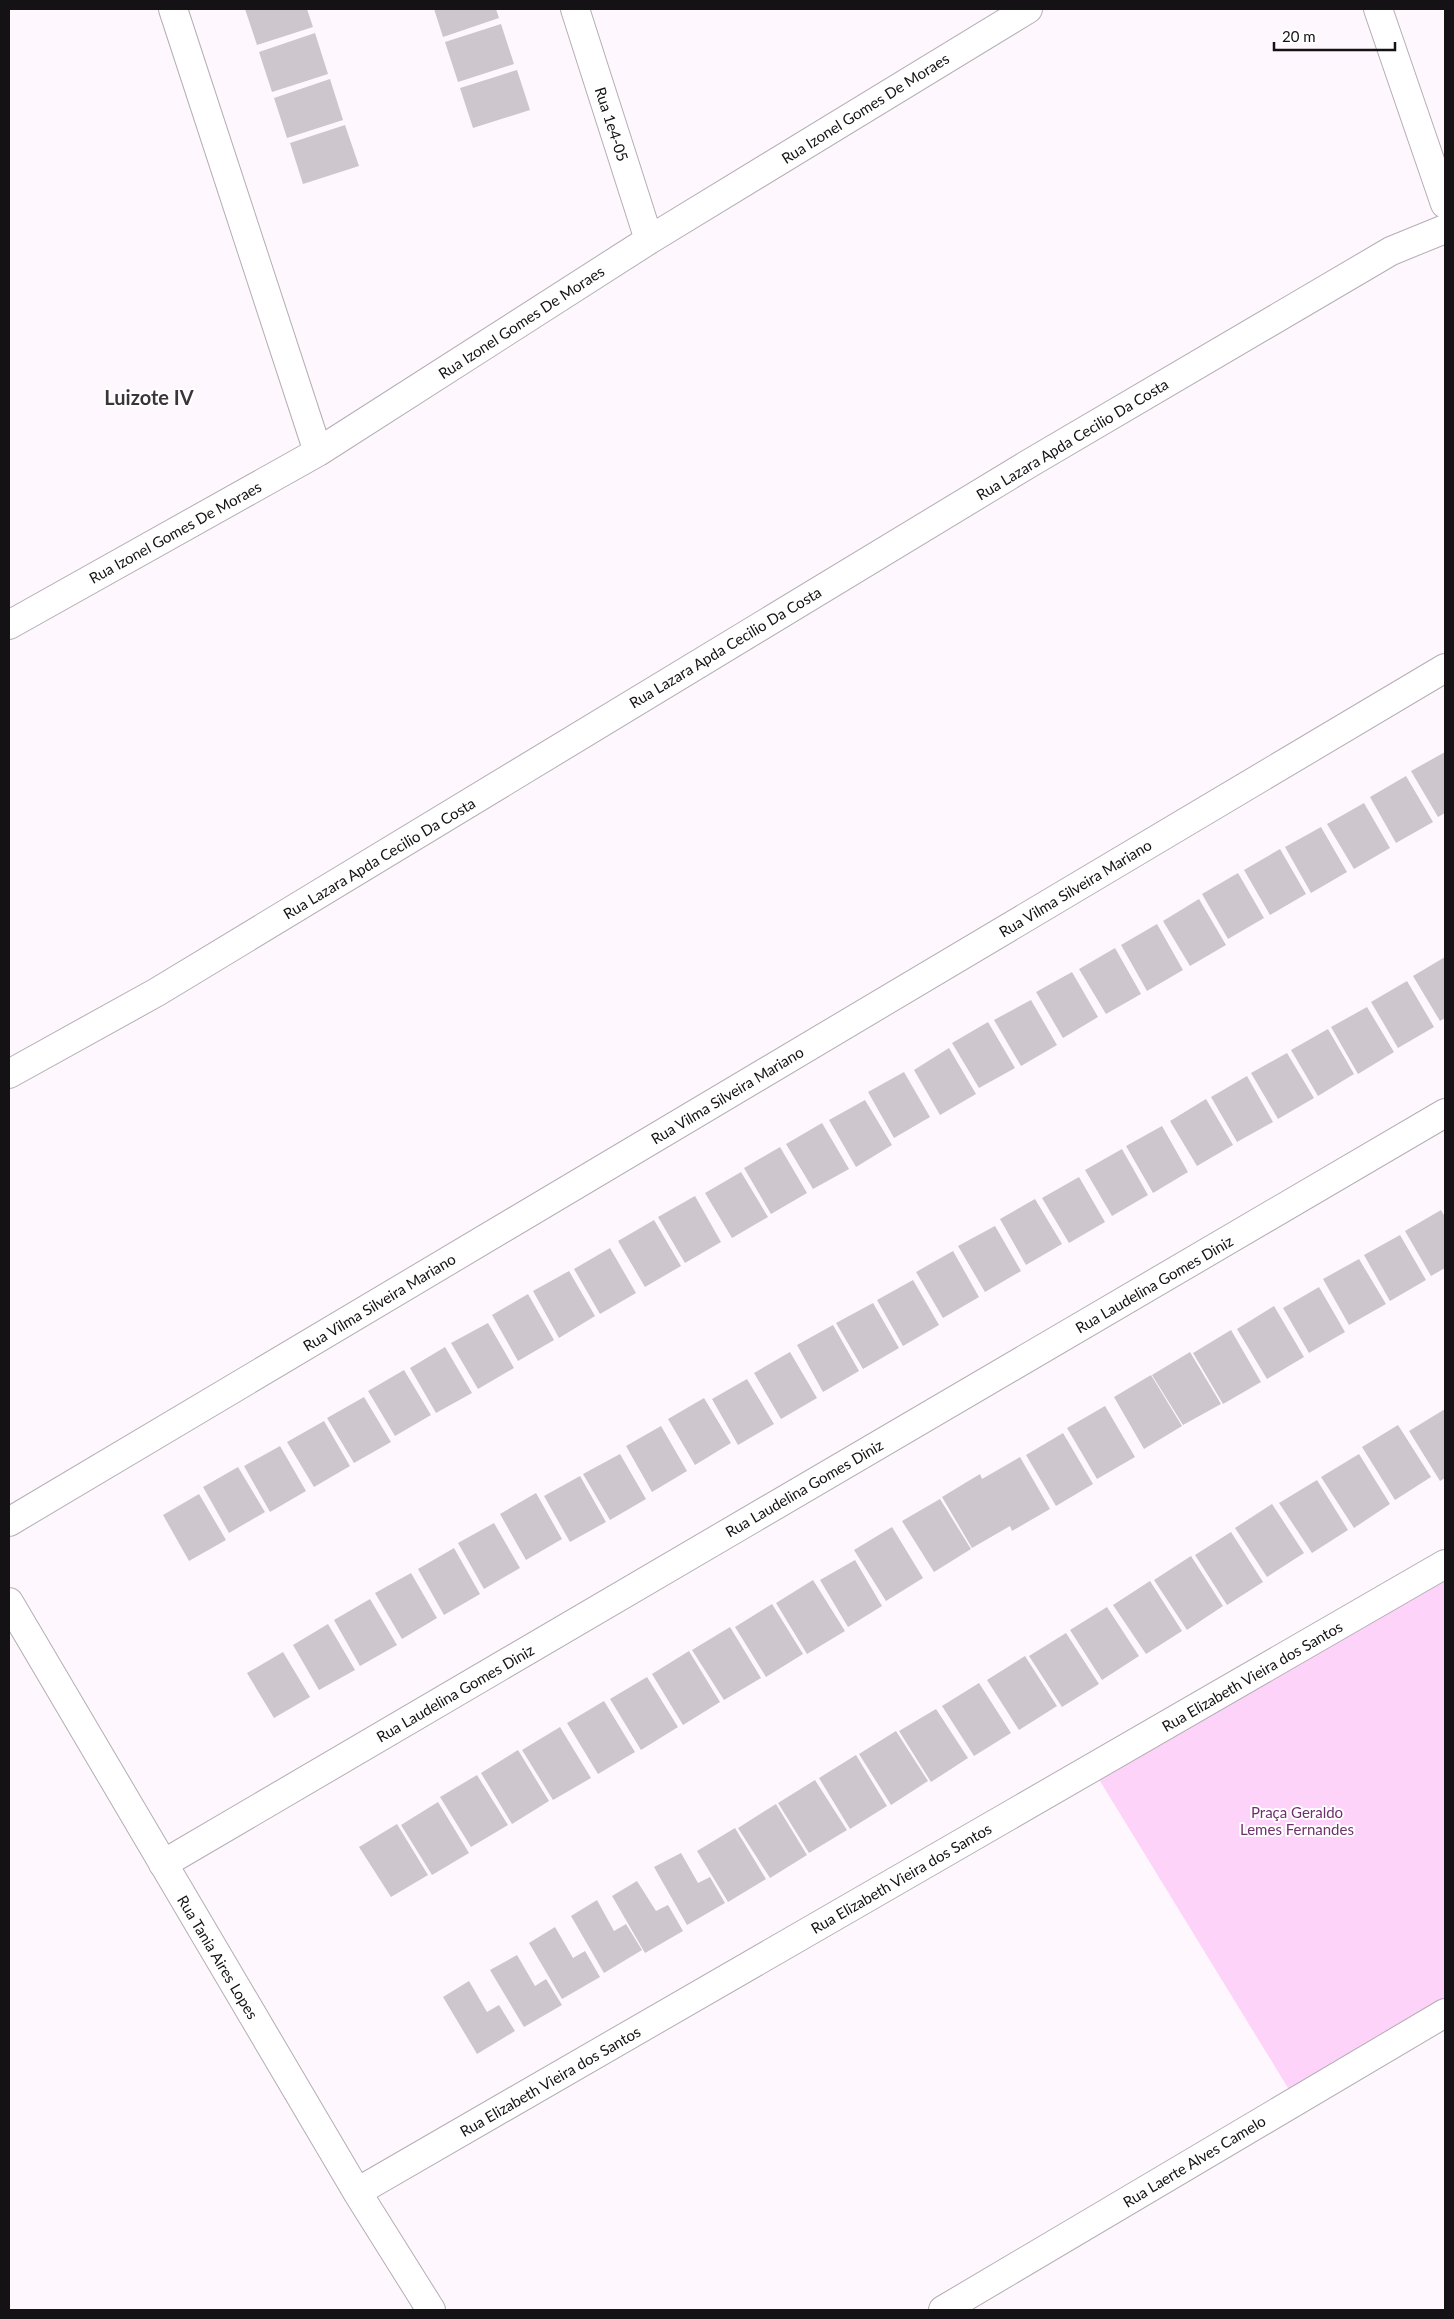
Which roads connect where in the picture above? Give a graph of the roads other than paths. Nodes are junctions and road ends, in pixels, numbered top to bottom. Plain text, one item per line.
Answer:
1 (173, 9) edge
2 (575, 9) edge
3 (1378, 9) edge
4 (1012, 13) edge
5 (1445, 204) edge
6 (1445, 229) edge
7 (649, 240) junction
8 (318, 452) junction
9 (9, 625) edge
10 (1445, 668) edge
11 (9, 1074) edge
12 (1445, 1113) edge
13 (9, 1522) edge
14 (1445, 1564) edge
15 (9, 1602) edge
16 (163, 1864) junction
17 (1445, 2013) edge
18 (357, 2192) junction
19 (431, 2310) edge
20 (943, 2310) edge

1 - 8 street
2 - 7 street, Rua 1e4-05
3 - 5 street
4 - 7 street, Rua Izonel Gomes De Moraes
6 - 11 street, Rua Lazara Apda Cecilio Da Costa
7 - 8 street, Rua Izonel Gomes De Moraes
8 - 9 street, Rua Izonel Gomes De Moraes
10 - 13 street, Rua Vilma Silveira Mariano
12 - 16 street, Rua Laudelina Gomes Diniz
14 - 18 street, Rua Elizabeth Vieira dos Santos
15 - 16 street, Rua Tania Aires Lopes
16 - 18 street, Rua Tania Aires Lopes
17 - 20 street, Rua Laerte Alves Camelo
18 - 19 street, Rua Tania Aires Lopes

